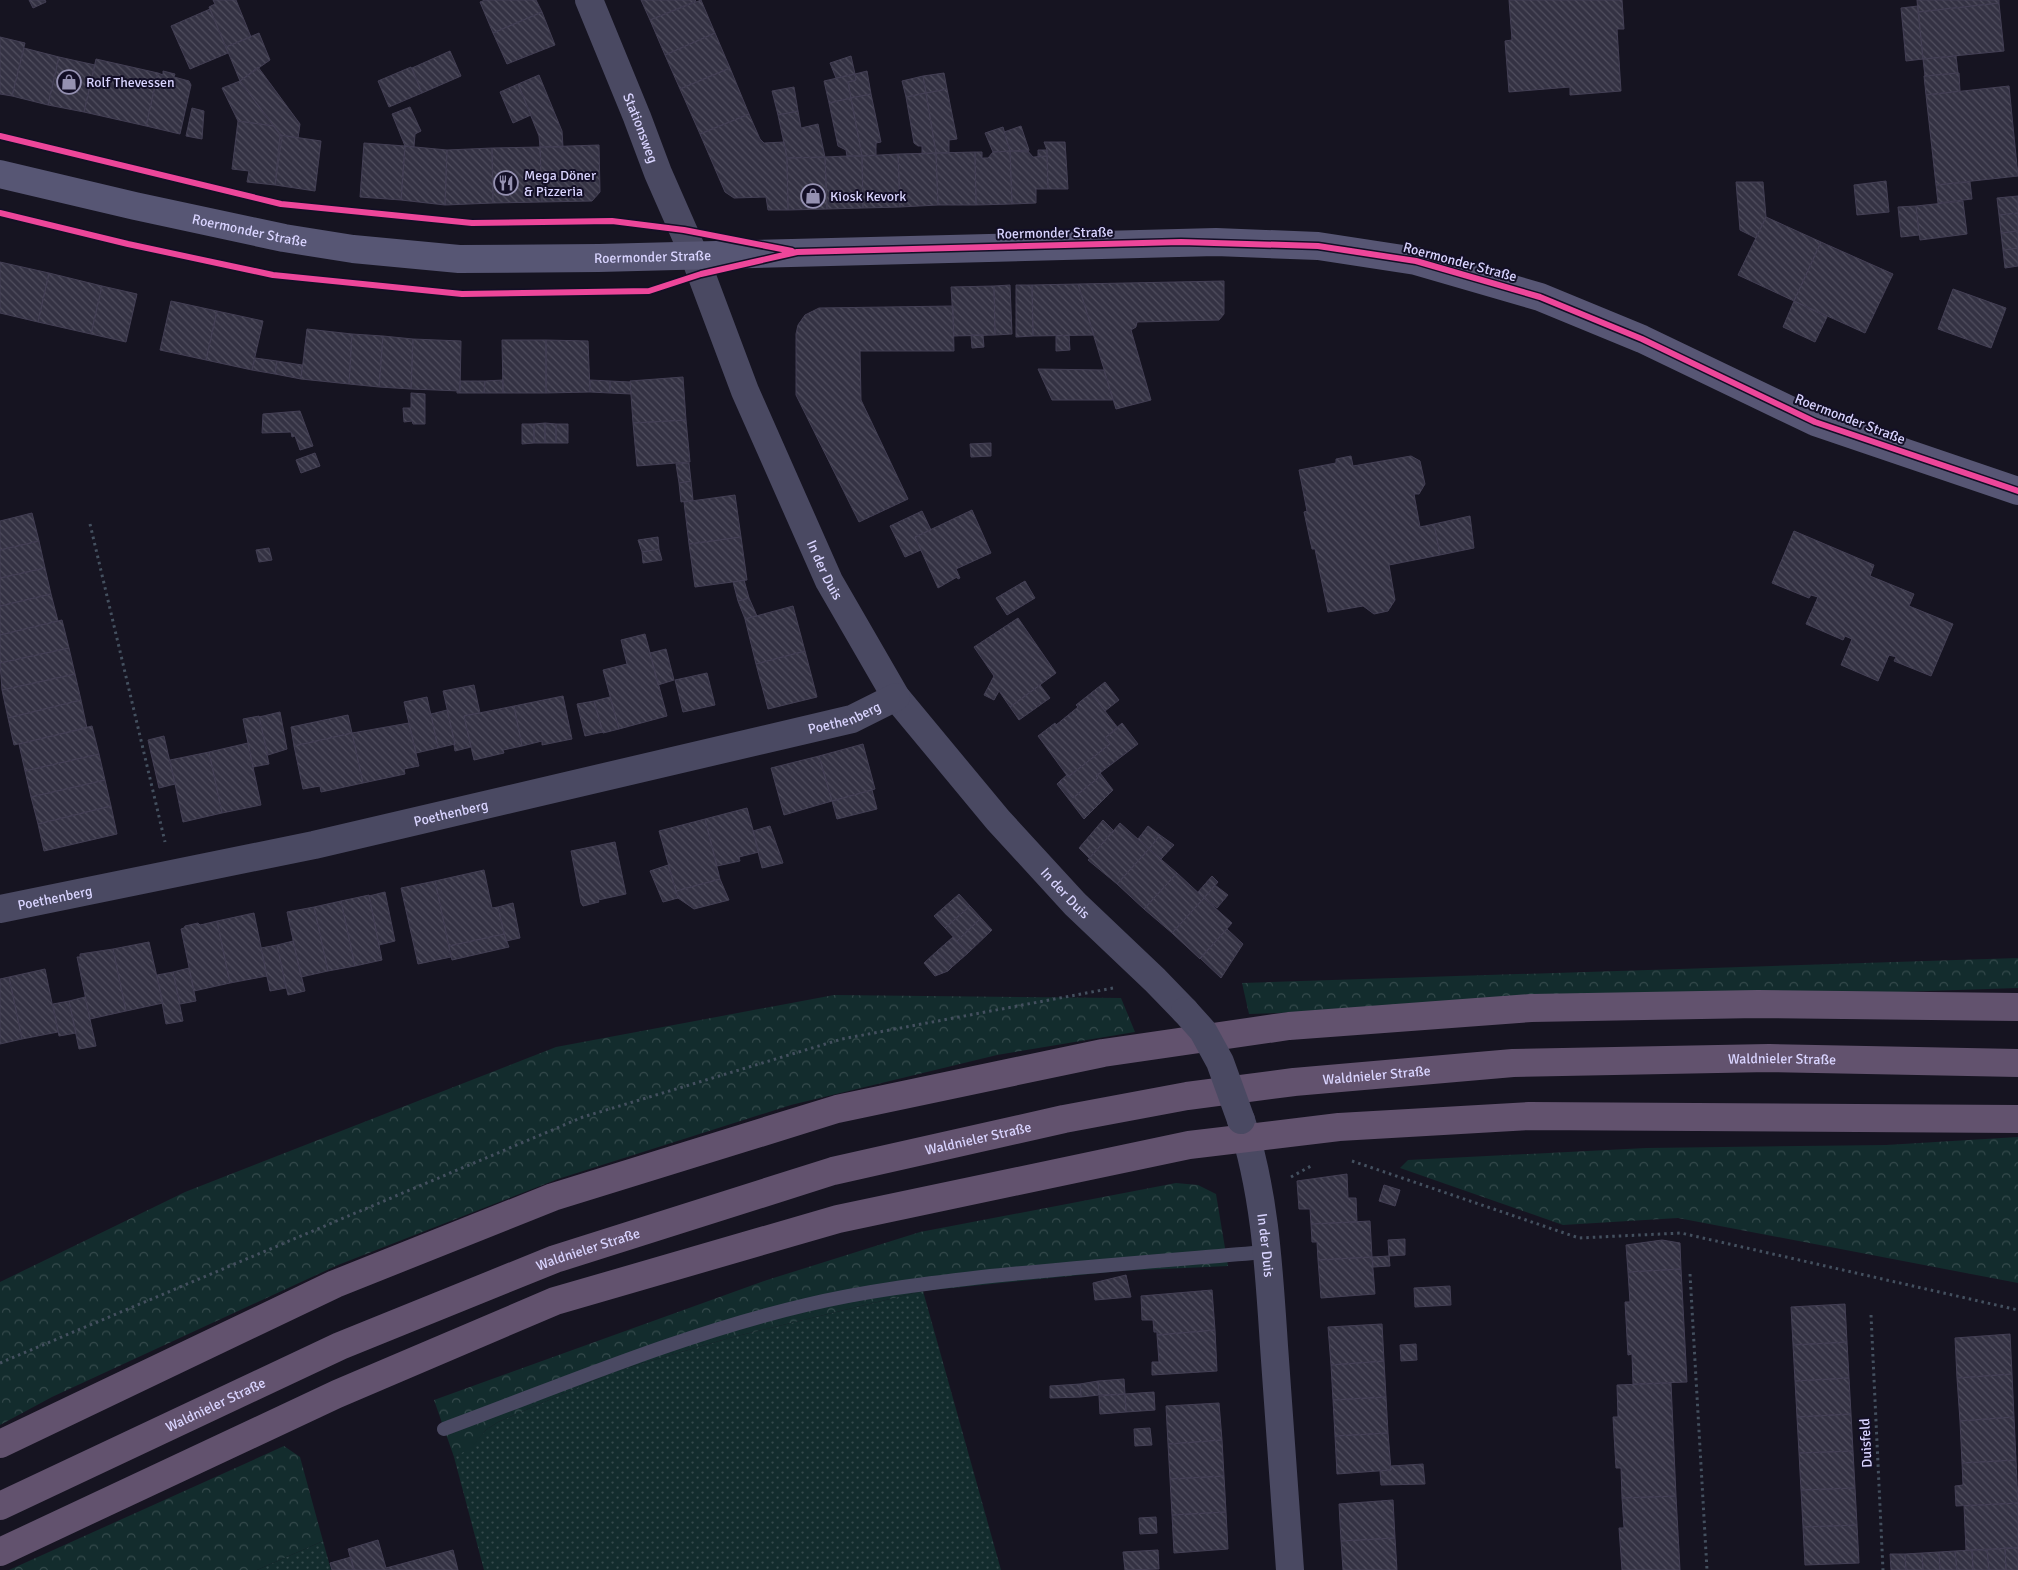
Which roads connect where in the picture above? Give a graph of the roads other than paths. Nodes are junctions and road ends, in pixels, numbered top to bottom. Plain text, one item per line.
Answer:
1 (589, 0) edge
2 (0, 174) edge
3 (694, 255) junction
4 (2018, 490) edge
5 (896, 697) junction
6 (0, 909) edge
7 (2018, 1007) edge
8 (2018, 1063) edge
9 (2018, 1119) edge
10 (1244, 1130) junction
11 (1266, 1252) junction
12 (444, 1429) dead end
13 (0, 1444) edge
14 (0, 1506) edge
15 (0, 1552) edge
16 (1290, 1570) edge

1 - 3 street, Stationsweg
2 - 3 main road, Roermonder Straße
3 - 4 main road, Roermonder Straße
3 - 5 street, In der Duis
5 - 6 street, Poethenberg
5 - 10 street, In der Duis, bridge
7 - 13 highway
8 - 14 highway, Waldnieler Straße
9 - 10 highway
10 - 11 street, In der Duis
10 - 15 highway
11 - 12 lane
11 - 16 street, In der Duis

